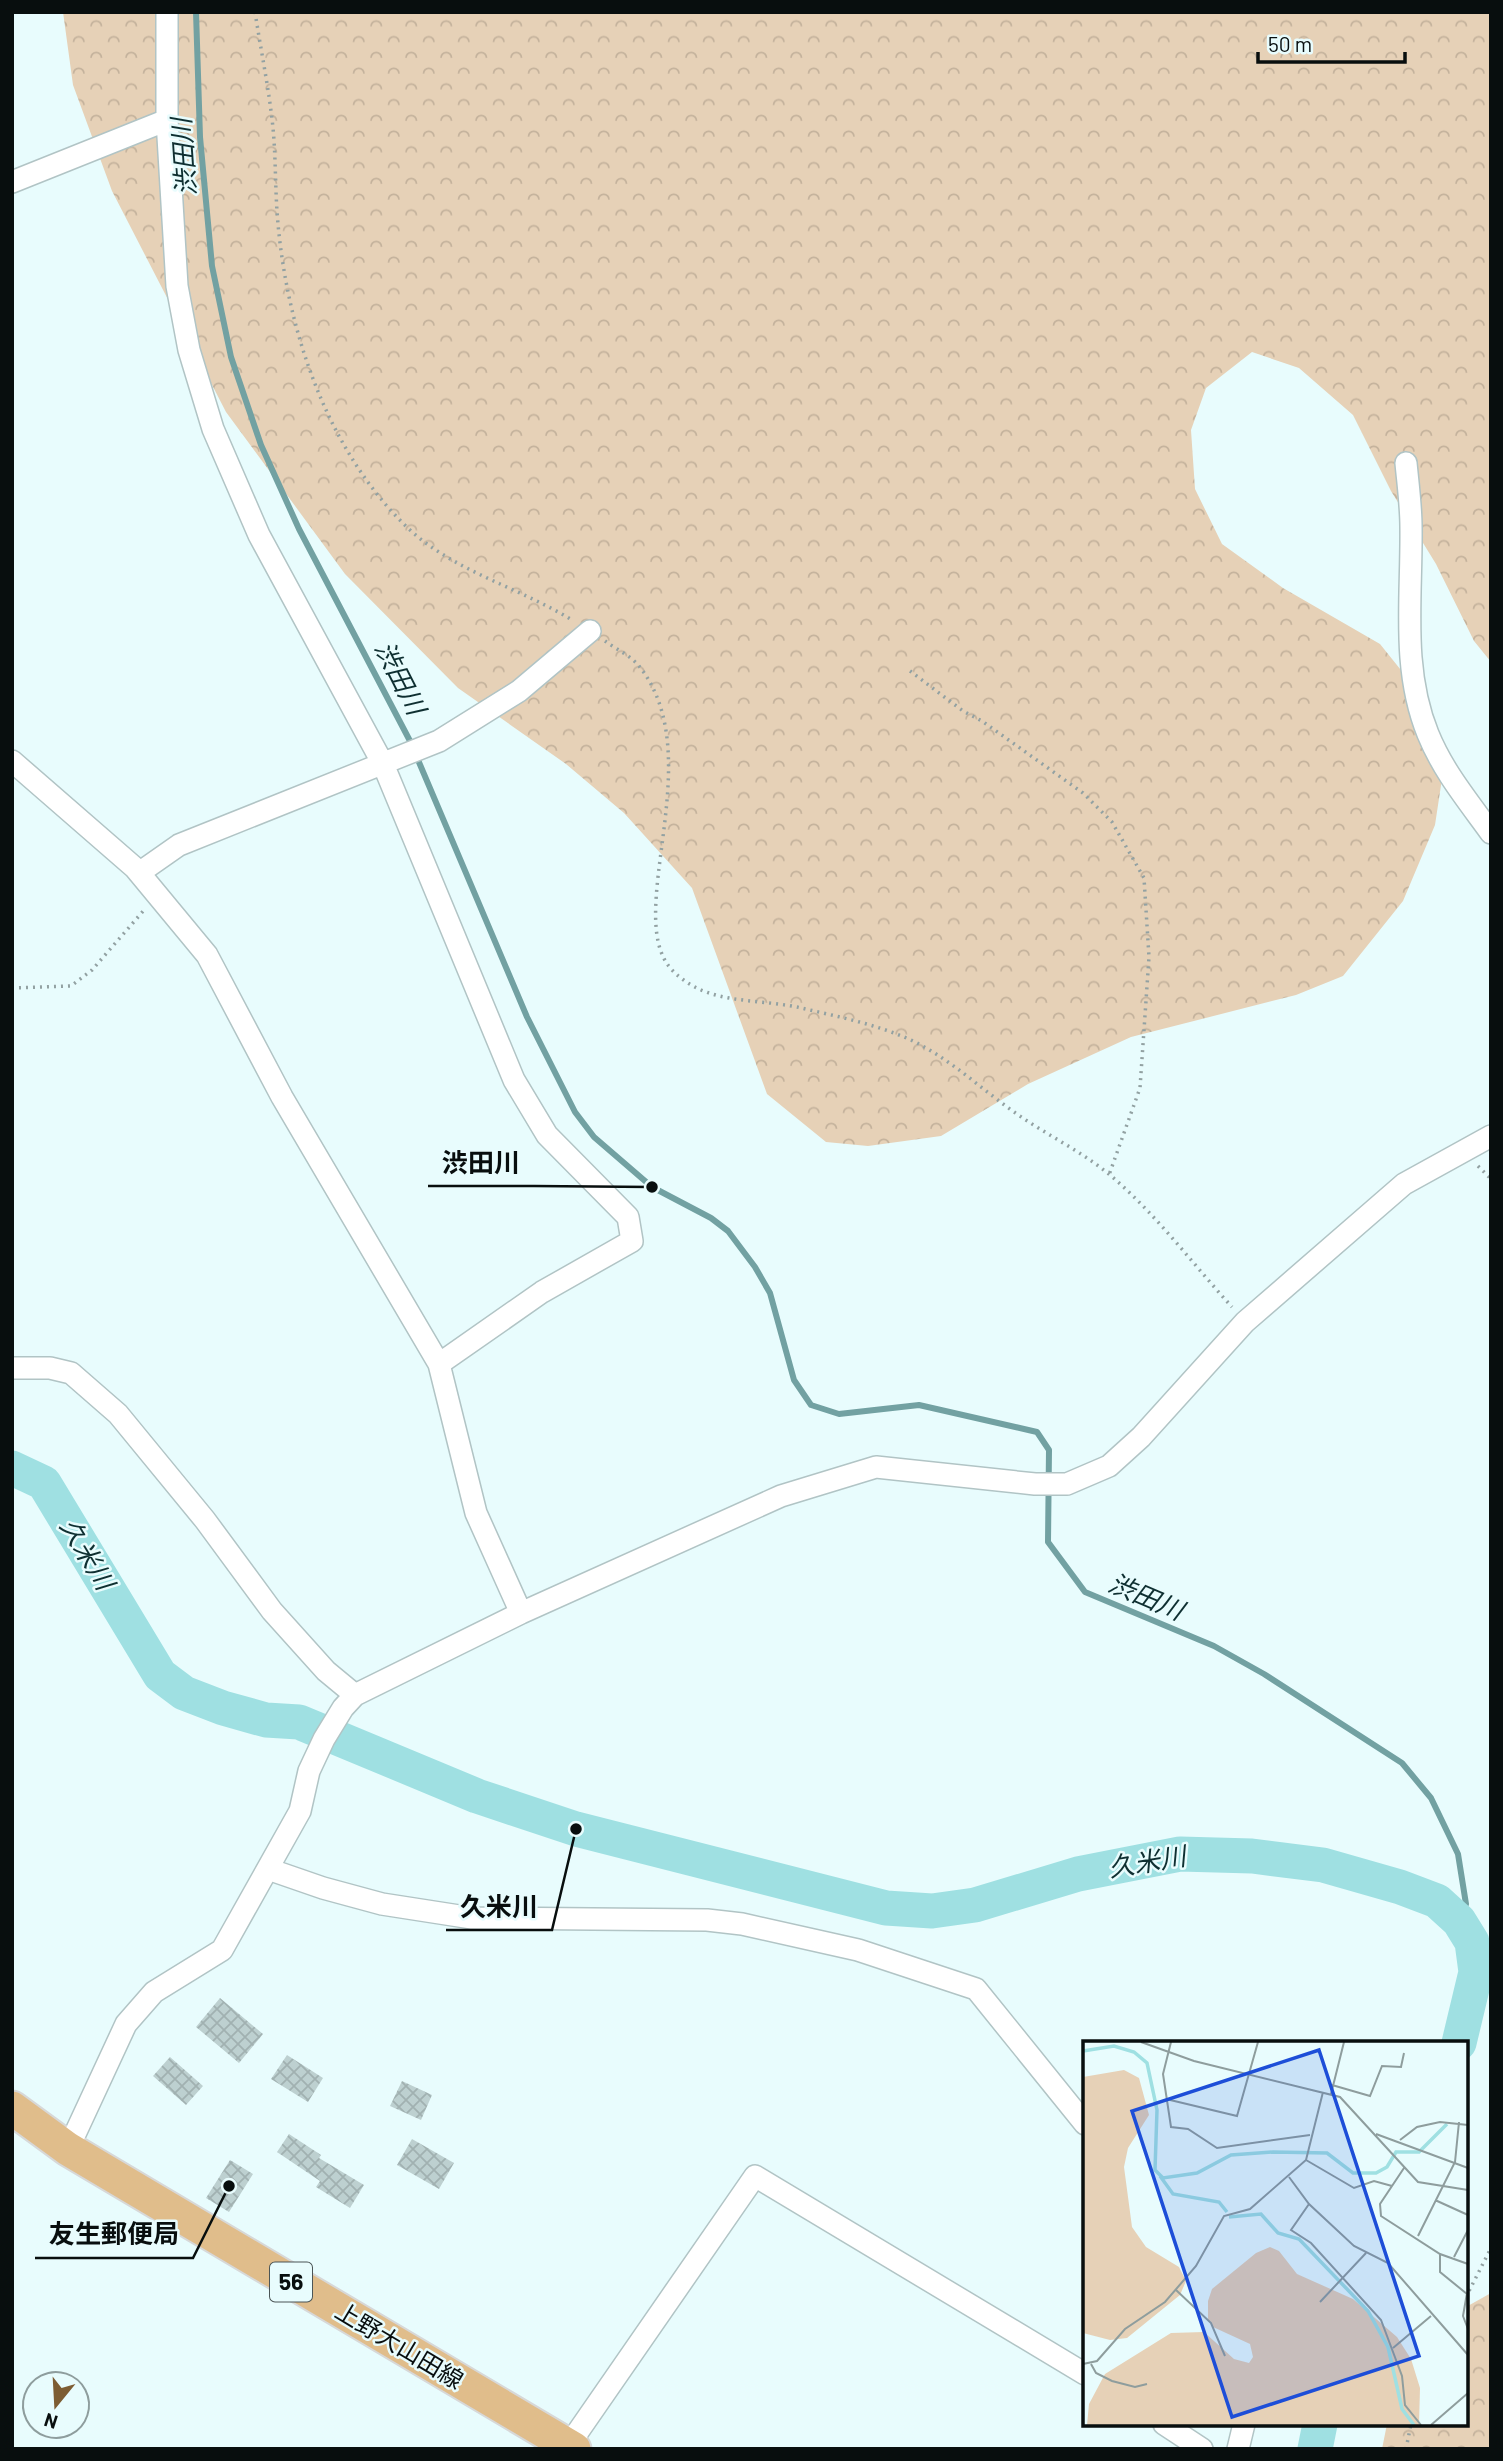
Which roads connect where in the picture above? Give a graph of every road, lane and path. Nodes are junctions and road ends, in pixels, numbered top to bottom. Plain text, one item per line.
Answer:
1 (167, 12) edge
2 (256, 12) edge
3 (167, 120) junction
4 (12, 182) edge
5 (1406, 463) dead end
6 (590, 631) junction
7 (910, 671) dead end
8 (12, 761) edge
9 (389, 762) junction
10 (1491, 833) edge
11 (139, 873) junction
12 (157, 895) junction
13 (12, 988) edge
14 (1491, 1136) edge
15 (1110, 1175) junction
16 (1245, 1322) junction
17 (439, 1364) junction
18 (12, 1368) edge
19 (521, 1612) junction
20 (349, 1701) junction
21 (268, 1869) junction
22 (14, 2113) edge
23 (1083, 2122) edge
24 (68, 2149) junction
25 (1491, 2248) edge
26 (1468, 2293) edge
27 (1083, 2373) edge
28 (1167, 2426) edge
29 (1244, 2426) edge
30 (1411, 2426) edge
31 (570, 2448) edge
32 (1202, 2449) edge
33 (1238, 2449) edge
34 (1406, 2449) edge

1 - 3 street
2 - 6 path
3 - 4 street
3 - 9 street
5 - 10 street
6 - 9 street
6 - 15 path
7 - 15 path
8 - 11 street
9 - 11 street
9 - 17 street
11 - 12 street
12 - 13 path
12 - 17 street
14 - 16 street
15 - 16 path
16 - 19 street
17 - 19 street
18 - 20 street
19 - 20 street
20 - 21 street
21 - 23 street
21 - 24 street
22 - 24 main road, 上野大山田線 / 56
24 - 31 main road, 上野大山田線 / 56
25 - 26 path
27 - 31 street
28 - 32 street
29 - 33 street
30 - 34 path

